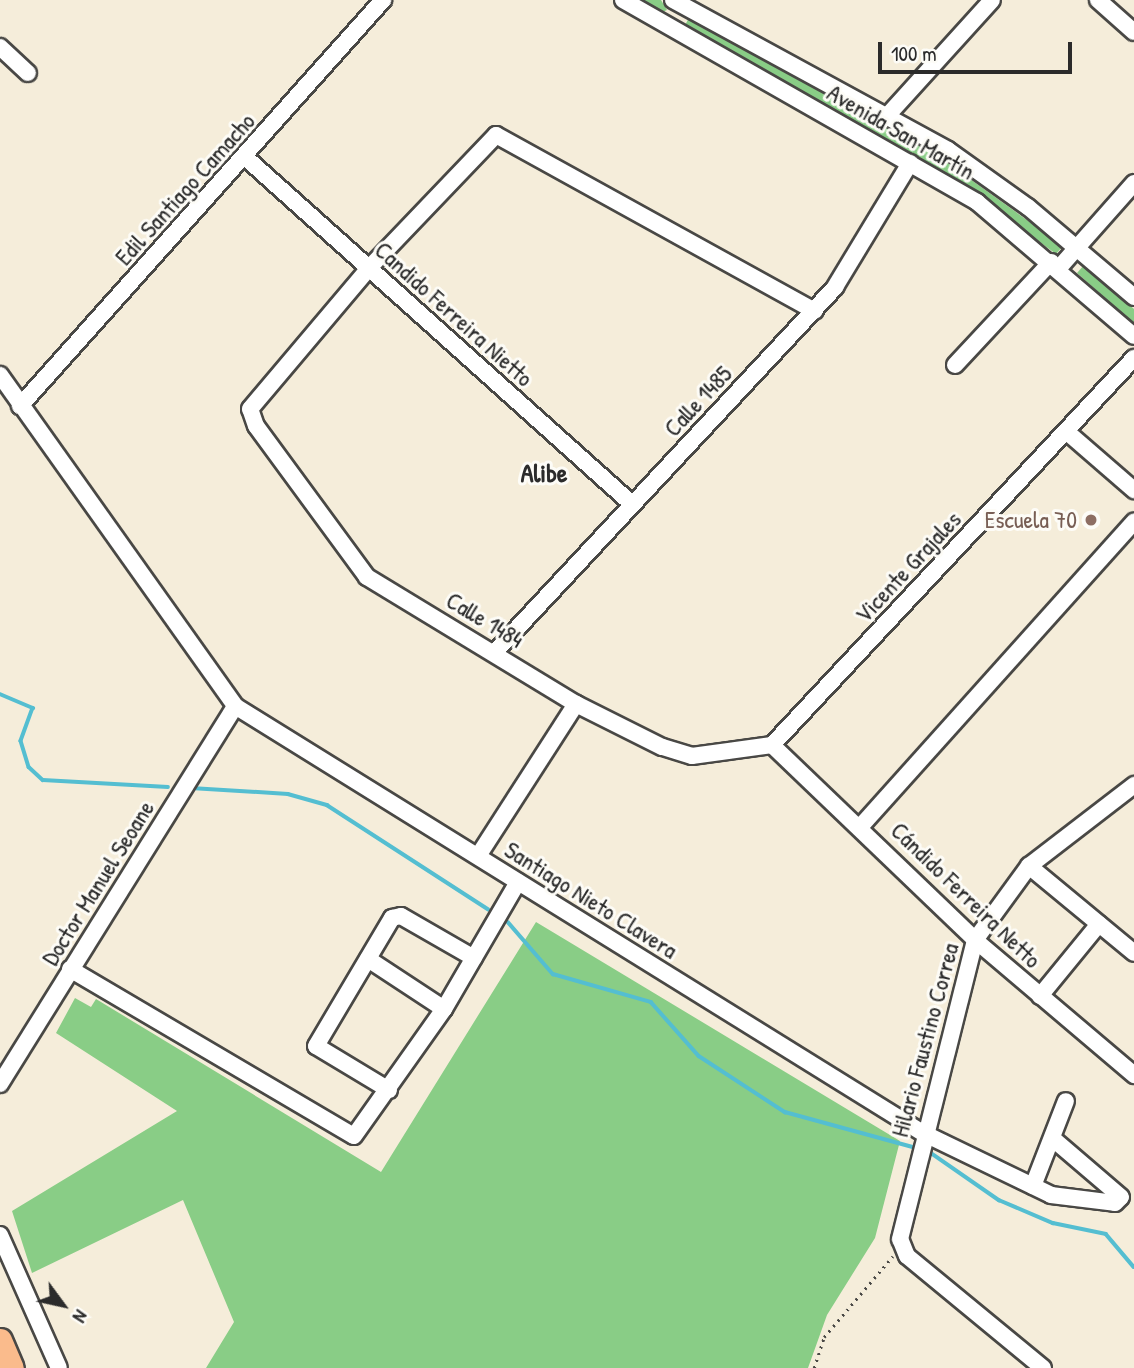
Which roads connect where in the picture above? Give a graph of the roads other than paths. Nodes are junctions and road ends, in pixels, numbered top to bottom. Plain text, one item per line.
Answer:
1 (383, 0) edge
2 (623, 0) edge
3 (992, 0) edge
4 (1098, 0) edge
5 (681, 2) edge
6 (670, 26) junction
7 (1134, 32) edge
8 (0, 47) edge
9 (29, 72) dead end
10 (887, 116) junction
11 (245, 157) junction
12 (909, 163) junction
13 (1134, 183) edge
14 (1077, 246) junction
15 (1055, 265) junction
16 (369, 268) junction
17 (1134, 297) edge
18 (815, 311) junction
19 (1134, 336) edge
20 (1134, 358) edge
21 (955, 365) dead end
22 (0, 375) edge
23 (20, 407) junction
24 (1067, 432) junction
25 (1134, 490) edge
26 (632, 504) junction
27 (1134, 522) edge
28 (495, 652) junction
29 (576, 704) junction
30 (235, 706) junction
31 (772, 745) junction
32 (1134, 785) edge
33 (862, 826) junction
34 (478, 856) junction
35 (1029, 866) junction
36 (518, 881) junction
37 (1100, 924) junction
38 (975, 940) junction
39 (1134, 953) edge
40 (474, 958) junction
41 (368, 959) junction
42 (70, 969) junction
43 (1040, 996) junction
44 (444, 1009) junction
45 (1134, 1075) edge
46 (0, 1084) edge
47 (389, 1090) junction
48 (1066, 1101) dead end
49 (922, 1133) junction
50 (1053, 1139) junction
51 (1033, 1186) junction
52 (0, 1235) edge
53 (0, 1340) edge
54 (12, 1368) edge
55 (59, 1368) edge
56 (1043, 1368) edge

1 - 11 street, Edil Santiago Camacho
2 - 6 street, Avenida San Martín
3 - 10 street
4 - 7 street
5 - 6 street
5 - 10 street, Avenida San Martín
6 - 12 street, Avenida San Martín
8 - 9 street
10 - 14 street, Avenida San Martín
11 - 16 street, Candido Ferreira Nietto
11 - 23 street, Edil Santiago Camacho
12 - 15 street, Avenida San Martín
12 - 18 street, Calle 1485
13 - 14 street
14 - 15 street
14 - 17 street, Avenida San Martín
15 - 19 street, Avenida San Martín
15 - 21 street
16 - 18 street
16 - 26 street, Candido Ferreira Nietto
16 - 28 street, Calle 1484
18 - 26 street, Calle 1485
20 - 24 street, Vicente Grajales
22 - 23 street
23 - 30 street
24 - 25 street
24 - 31 street, Vicente Grajales
26 - 28 street, Calle 1485
27 - 33 street
28 - 29 street, Calle 1484
29 - 31 street, Calle 1484
29 - 34 street
30 - 34 street, Santiago Nieto Clavera
30 - 42 street, Doctor Manuel Seoane
31 - 33 street, Cándido Ferreira Netto
32 - 35 street, Hilario Faustino Correa
33 - 38 street, Cándido Ferreira Netto
34 - 36 street, Santiago Nieto Clavera
35 - 37 street
35 - 38 street, Hilario Faustino Correa
36 - 40 street
36 - 49 street, Santiago Nieto Clavera
37 - 39 street
37 - 43 street
38 - 43 street, Cándido Ferreira Netto
38 - 49 street, Hilario Faustino Correa
40 - 41 street
40 - 44 street
41 - 44 street
41 - 47 street
42 - 46 street, Doctor Manuel Seoane
42 - 47 street
43 - 45 street, Cándido Ferreira Netto
44 - 47 street
48 - 50 street
49 - 51 street, Santiago Nieto Clavera
49 - 56 street, Hilario Faustino Correa
50 - 51 street
50 - 51 street, Santiago Nieto Clavera
52 - 55 street
53 - 54 highway

